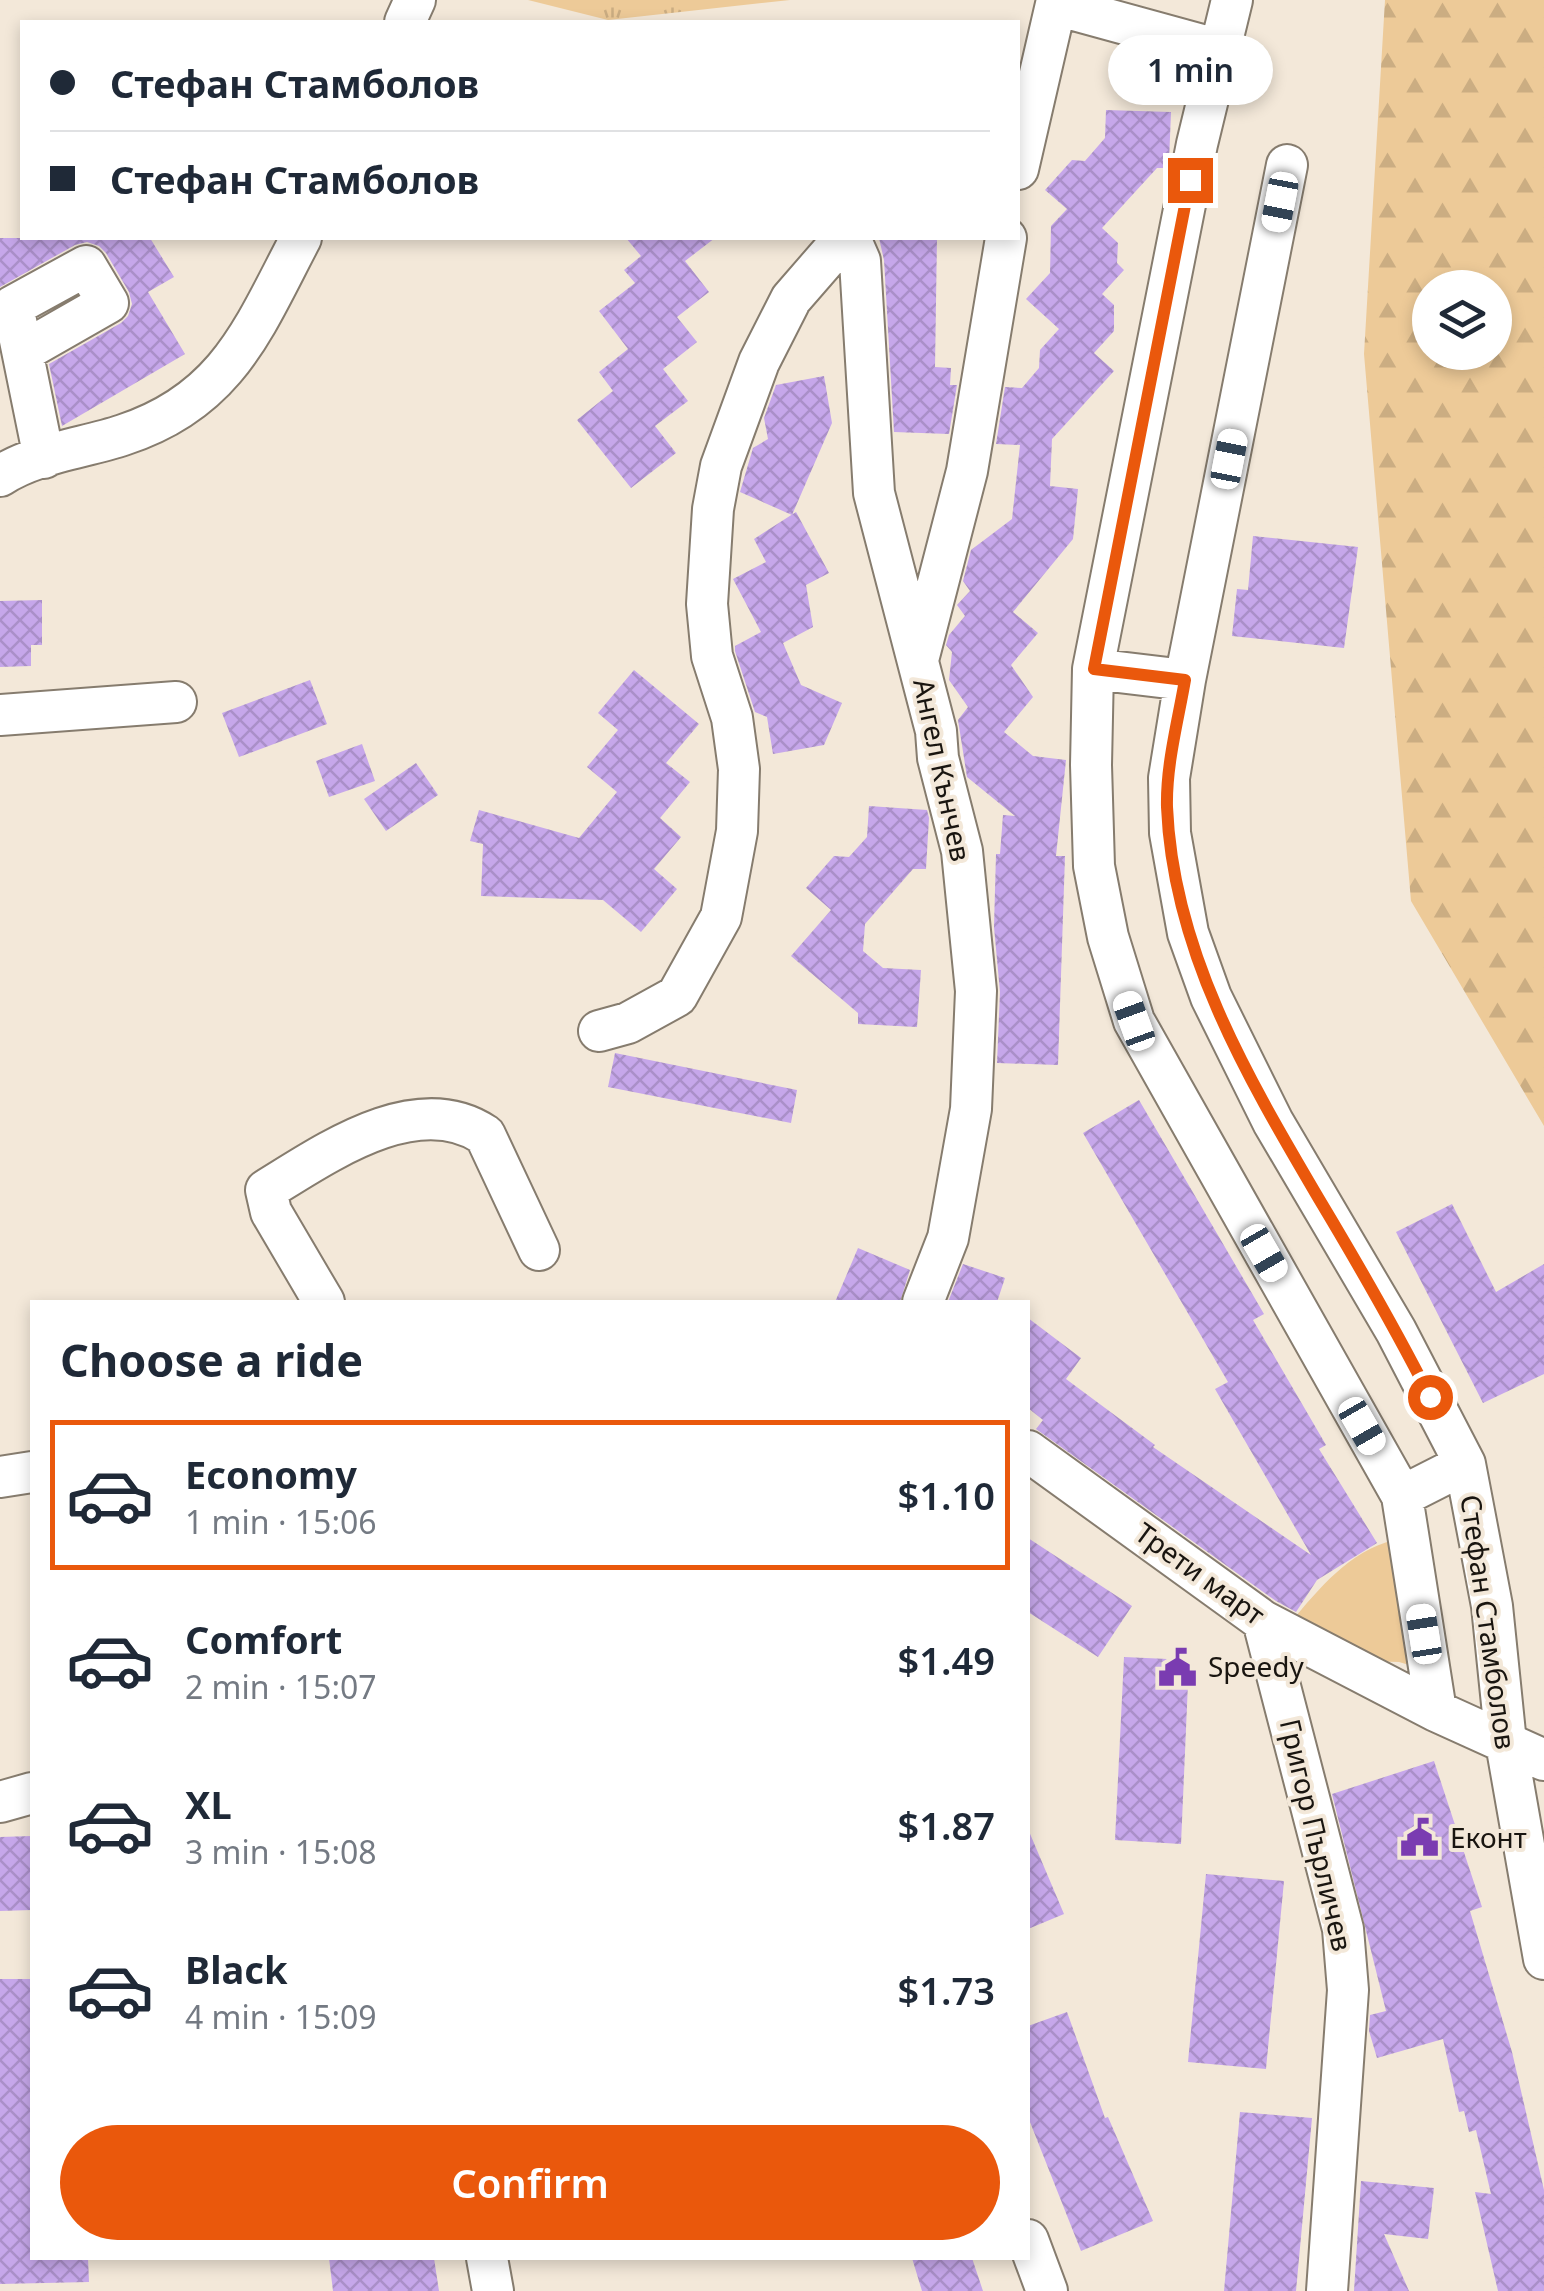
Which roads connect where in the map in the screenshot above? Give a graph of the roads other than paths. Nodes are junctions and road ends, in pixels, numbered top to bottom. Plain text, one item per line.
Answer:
1 (1232, 0) edge
2 (1056, 3) edge
3 (1220, 50) junction
4 (1020, 153) edge
5 (1287, 165) dead end
6 (300, 240) edge
7 (845, 240) edge
8 (848, 240) edge
9 (1006, 240) edge
10 (24, 351) dead end
11 (44, 458) junction
12 (0, 476) edge
13 (918, 660) junction
14 (1094, 669) junction
15 (1185, 680) junction
16 (176, 702) dead end
17 (0, 715) edge
18 (599, 1031) dead end
19 (539, 1250) dead end
20 (323, 1300) edge
21 (924, 1300) edge
22 (1030, 1453) edge
23 (1464, 1464) junction
24 (30, 1472) edge
25 (0, 1477) edge
26 (1402, 1496) junction
27 (1264, 1620) junction
28 (1436, 1711) junction
29 (1506, 1743) junction
30 (1544, 1760) edge
31 (30, 1794) edge
32 (0, 1802) edge
33 (1544, 1959) edge
34 (1030, 2245) edge
35 (486, 2260) edge
36 (493, 2291) edge
37 (1047, 2291) edge
38 (1327, 2291) edge

1 - 3 street
2 - 3 street
2 - 4 street
3 - 14 street
5 - 15 street, Стефан Стамболов
6 - 11 street
7 - 18 street
8 - 13 street, Ангел Кънчев
9 - 13 street
10 - 11 street
11 - 12 street
13 - 21 street, Ангел Кънчев
14 - 15 street
14 - 26 street
15 - 23 street, Стефан Стамболов
16 - 17 street
19 - 20 street
22 - 27 street, Трети март
23 - 26 street
23 - 29 street, Стефан Стамболов
24 - 25 street
26 - 28 street
27 - 28 street, Трети март
27 - 38 street, Григор Пърличев
28 - 29 street, Трети март
29 - 30 street, Трети март
29 - 33 street, Стефан Стамболов
31 - 32 street
34 - 37 street
35 - 36 street

